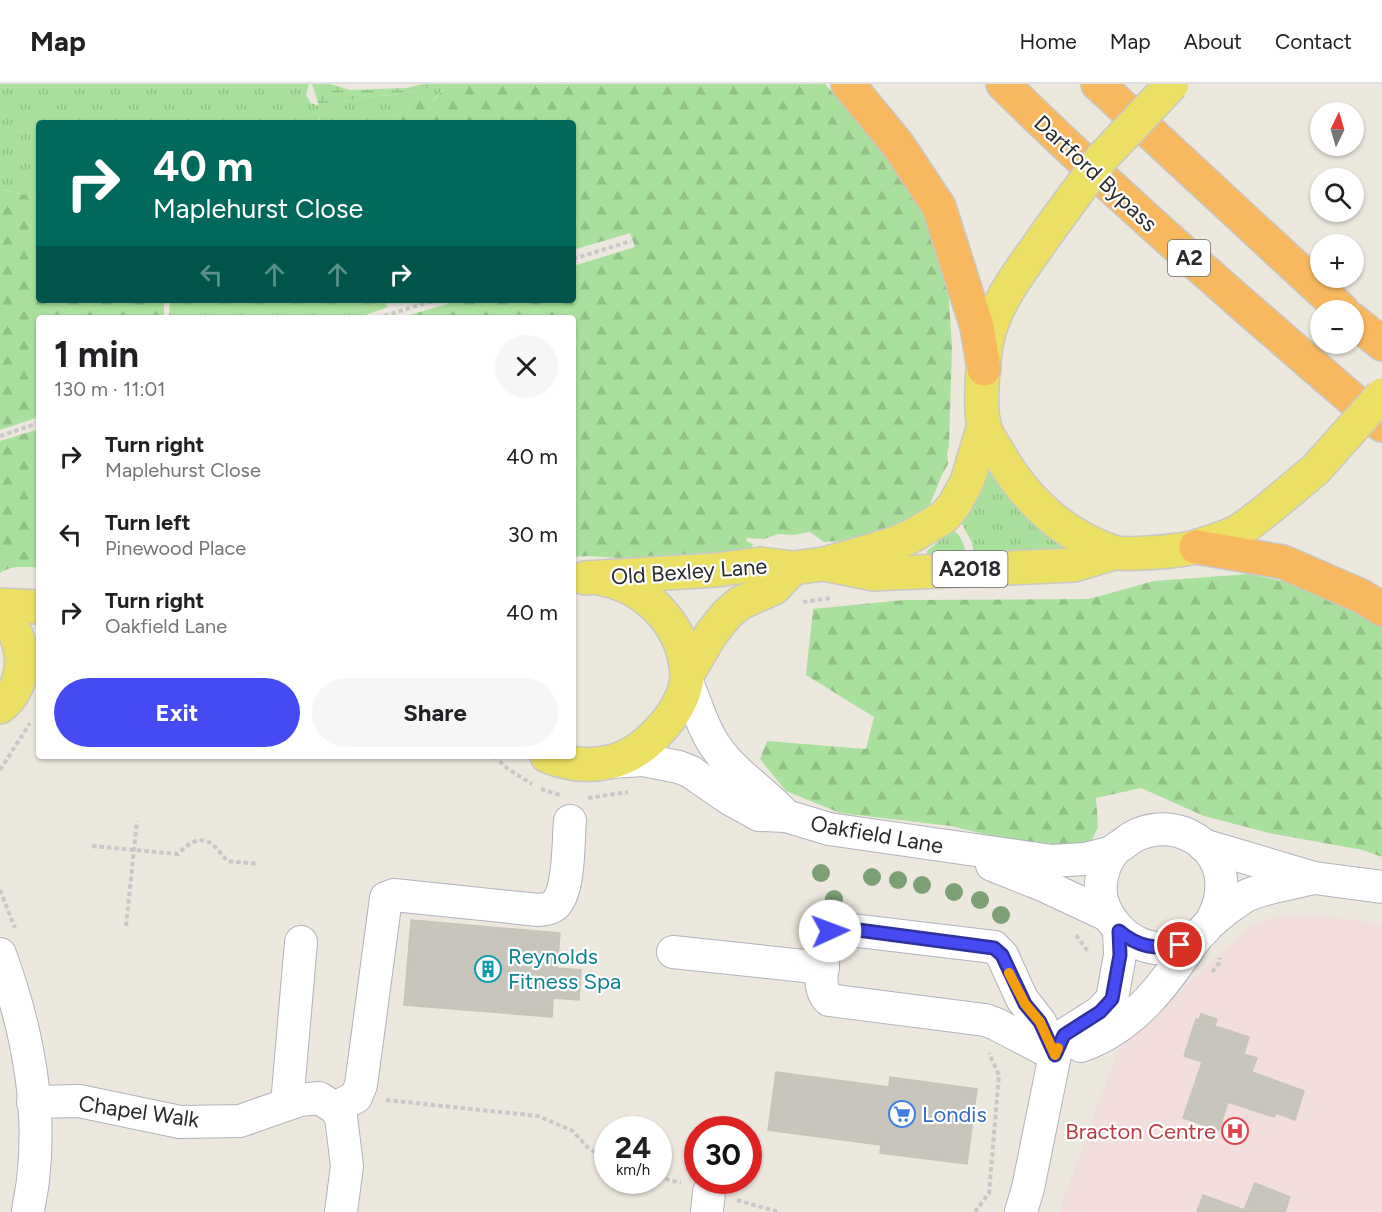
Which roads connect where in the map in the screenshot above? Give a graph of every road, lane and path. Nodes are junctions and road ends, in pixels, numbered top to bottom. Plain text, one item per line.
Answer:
1 (848, 84) edge
2 (1003, 84) edge
3 (1098, 84) edge
4 (1172, 84) edge
5 (631, 241) dead end
6 (576, 258) edge
7 (1331, 300) edge
8 (426, 303) edge
9 (387, 315) edge
10 (1364, 329) edge
11 (1382, 344) edge
12 (984, 369) junction
13 (1382, 395) edge
14 (36, 424) edge
15 (984, 425) junction
16 (1382, 425) edge
17 (0, 436) edge
18 (1196, 547) junction
19 (1114, 553) junction
20 (824, 564) junction
21 (792, 568) junction
22 (579, 578) edge
23 (839, 597) dead end
24 (796, 603) dead end
25 (0, 605) edge
26 (36, 607) edge
27 (1382, 609) edge
28 (0, 614) edge
29 (30, 665) edge
30 (687, 679) junction
31 (1, 708) edge
32 (33, 720) dead end
33 (556, 759) edge
34 (611, 762) junction
35 (0, 770) edge
36 (786, 816) junction
37 (137, 821) dead end
38 (570, 821) dead end
39 (1203, 845) junction
40 (92, 846) dead end
41 (134, 850) junction
42 (969, 850) junction
43 (1113, 852) junction
44 (258, 864) dead end
45 (1314, 878) junction
46 (1382, 887) edge
47 (1113, 923) junction
48 (126, 926) dead end
49 (1203, 930) junction
50 (302, 942) dead end
51 (673, 952) dead end
52 (0, 954) edge
53 (823, 968) junction
54 (8, 1001) edge
55 (1055, 1055) junction
56 (33, 1102) junction
57 (287, 1104) junction
58 (338, 1113) junction
59 (594, 1152) edge
60 (28, 1212) edge
61 (341, 1212) edge
62 (1021, 1212) edge

1 - 12 highway
2 - 16 highway, Dartford Bypass / A2
3 - 7 highway
4 - 12 main road, bridge
5 - 6 path
8 - 9 path
10 - 11 highway
12 - 15 main road
13 - 18 main road, bridge
14 - 17 path
15 - 19 main road
15 - 20 main road, Old Bexley Lane / A2018
18 - 19 main road
18 - 27 highway
19 - 20 main road, Old Bexley Lane / A2018
20 - 21 main road, Old Bexley Lane / A2018
21 - 22 main road, Old Bexley Lane / A2018
21 - 30 main road, Old Bexley Lane
22 - 30 main road, A2018
23 - 24 path
25 - 26 main road
28 - 29 main road
29 - 31 main road
30 - 34 main road, Old Bexley Lane
30 - 36 street, Oakfield Lane
32 - 35 path
33 - 34 main road
34 - 36 street, Oakfield Lane
36 - 42 street, Oakfield Lane
37 - 41 path
38 - 58 street
39 - 43 street, Oakfield Lane
39 - 45 street, Oakfield Lane
39 - 49 street
40 - 41 path
41 - 44 path
41 - 48 path
42 - 43 street, Oakfield Lane
42 - 47 street, Oakfield Lane
43 - 47 street, Oakfield Lane
45 - 46 street, Oakfield Lane
45 - 49 street, Oakfield Lane
47 - 49 street, Oakfield Lane
47 - 55 street
49 - 55 street
50 - 57 street
51 - 53 street
52 - 54 street
53 - 55 street
53 - 55 street
54 - 56 street
55 - 62 street
56 - 57 street, Chapel Walk
56 - 60 street
57 - 58 street, Chapel Walk
58 - 59 path
58 - 61 street

